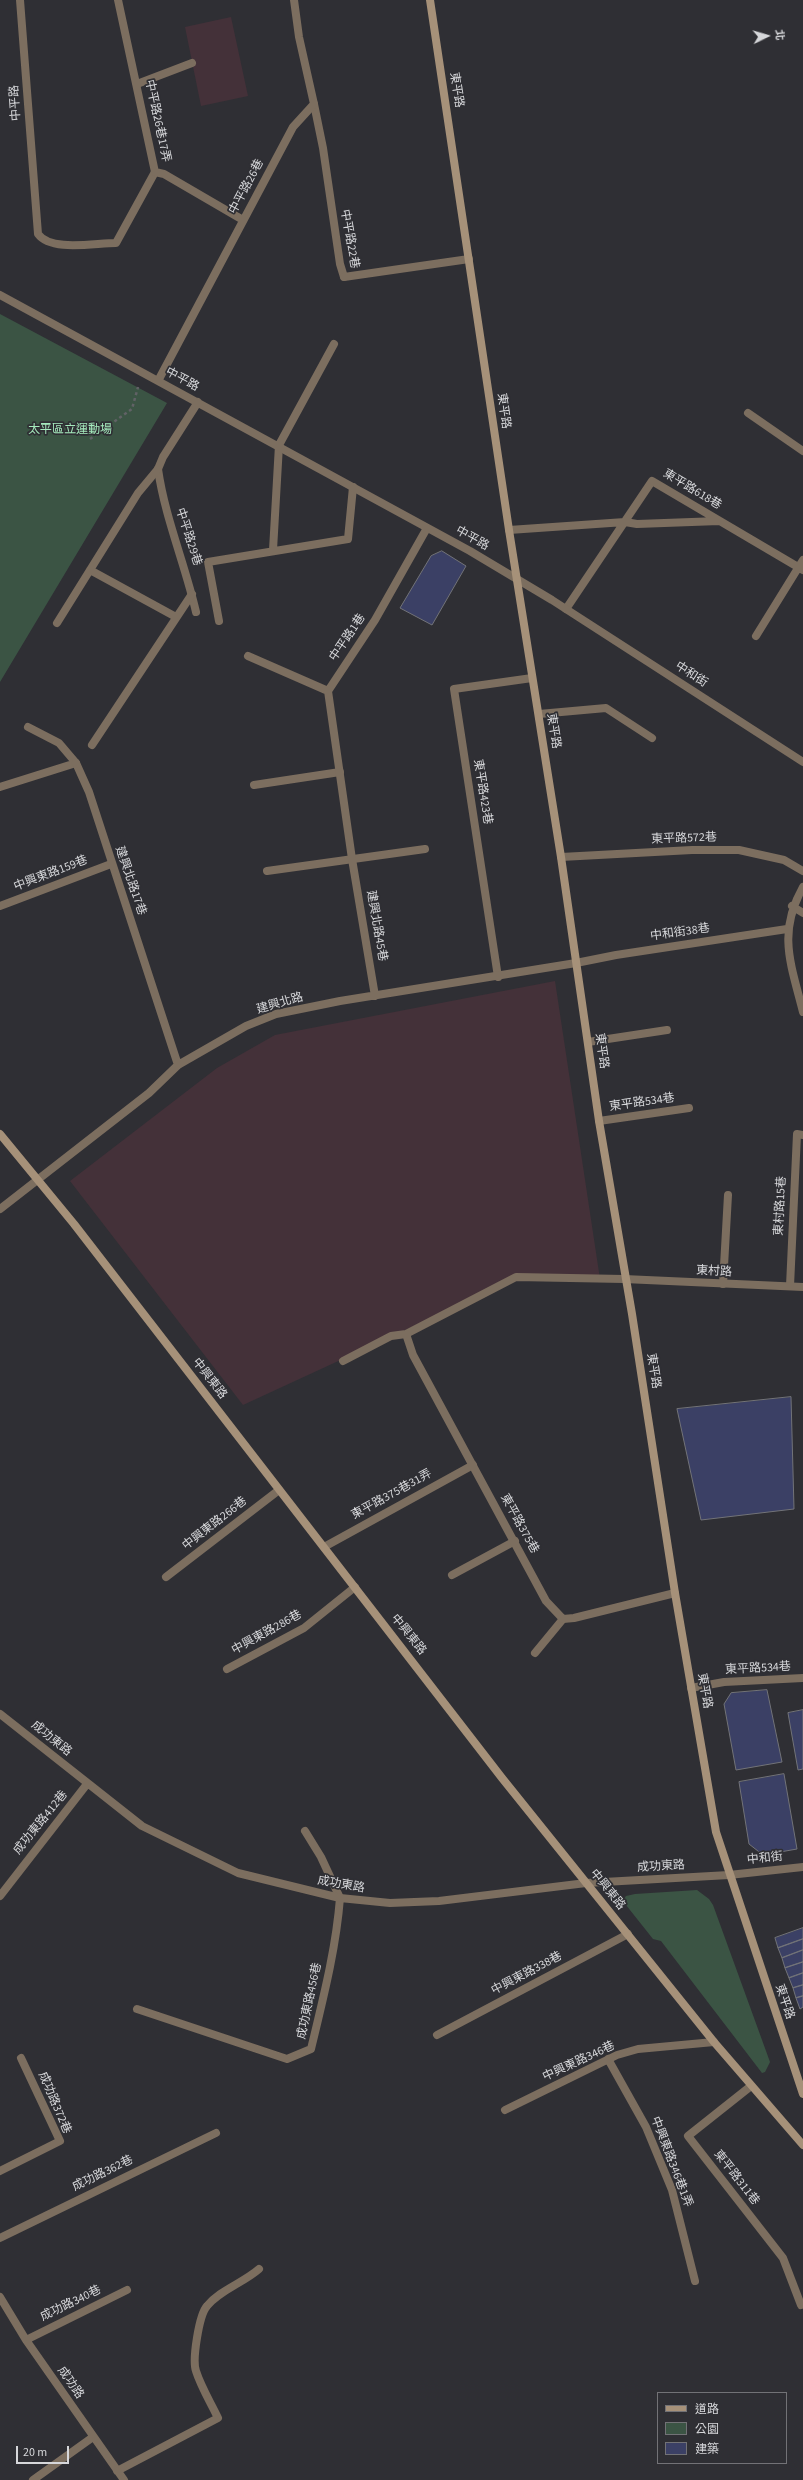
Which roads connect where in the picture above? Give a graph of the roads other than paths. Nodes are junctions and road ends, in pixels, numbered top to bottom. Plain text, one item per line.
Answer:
1 (20, 0) edge
2 (118, 0) edge
3 (294, 0) edge
4 (430, 0) edge
5 (192, 62) dead end
6 (137, 84) junction
7 (314, 104) junction
8 (155, 172) junction
9 (243, 220) junction
10 (469, 259) junction
11 (0, 295) edge
12 (334, 344) dead end
13 (158, 381) junction
14 (198, 402) junction
15 (748, 413) dead end
16 (279, 446) junction
17 (803, 451) edge
18 (158, 469) junction
19 (352, 486) junction
20 (720, 521) junction
21 (625, 522) junction
22 (427, 528) junction
23 (509, 530) junction
24 (273, 550) junction
25 (801, 565) edge
26 (90, 570) junction
27 (516, 579) junction
28 (192, 594) junction
29 (566, 609) junction
30 (196, 612) dead end
31 (176, 616) junction
32 (219, 621) dead end
33 (57, 623) dead end
34 (756, 636) dead end
35 (248, 656) dead end
36 (532, 678) junction
37 (328, 691) junction
38 (539, 714) junction
39 (28, 727) dead end
40 (652, 738) dead end
41 (92, 745) dead end
42 (803, 762) edge
43 (76, 763) junction
44 (340, 772) junction
45 (254, 785) dead end
46 (0, 787) edge
47 (425, 849) dead end
48 (561, 857) junction
49 (352, 860) junction
50 (111, 864) junction
51 (267, 871) dead end
52 (803, 871) edge
53 (803, 887) edge
54 (0, 906) edge
55 (792, 906) junction
56 (803, 913) edge
57 (787, 930) junction
58 (576, 963) junction
59 (498, 977) junction
60 (376, 996) junction
61 (803, 1012) edge
62 (667, 1030) dead end
63 (588, 1042) junction
64 (178, 1065) junction
65 (689, 1108) dead end
66 (599, 1121) junction
67 (0, 1134) edge
68 (803, 1135) edge
69 (38, 1180) junction
70 (728, 1195) dead end
71 (0, 1209) edge
72 (624, 1279) junction
73 (722, 1284) junction
74 (790, 1286) junction
75 (803, 1287) edge
76 (406, 1334) junction
77 (343, 1361) dead end
78 (473, 1465) junction
79 (279, 1490) junction
80 (515, 1541) junction
81 (324, 1547) junction
82 (452, 1575) dead end
83 (166, 1577) dead end
84 (355, 1587) junction
85 (675, 1593) junction
86 (563, 1619) junction
87 (535, 1653) dead end
88 (227, 1669) dead end
89 (803, 1678) edge
90 (691, 1688) junction
91 (0, 1714) edge
92 (88, 1784) junction
93 (304, 1831) dead end
94 (803, 1867) edge
95 (729, 1875) junction
96 (586, 1883) junction
97 (0, 1896) edge
98 (340, 1898) junction
99 (628, 1934) junction
100 (137, 2009) dead end
101 (436, 2035) dead end
102 (714, 2042) junction
103 (21, 2058) dead end
104 (608, 2060) junction
105 (751, 2086) junction
106 (803, 2094) edge
107 (505, 2110) dead end
108 (216, 2133) dead end
109 (803, 2145) edge
110 (0, 2171) edge
111 (0, 2238) edge
112 (259, 2269) dead end
113 (695, 2281) dead end
114 (127, 2290) dead end
115 (0, 2297) edge
116 (801, 2305) dead end
117 (26, 2340) junction
118 (93, 2437) junction
119 (117, 2471) junction
120 (33, 2480) edge
121 (124, 2480) edge

1 - 8 street, 中平路
2 - 6 street, 中平路26巷17弄
3 - 7 street
4 - 10 street, 東平路
5 - 6 street
6 - 8 street, 中平路26巷17弄
7 - 9 street, 中平路26巷
7 - 10 street, 中平路22巷
8 - 9 street, 中平路26巷17弄
9 - 13 street, 中平路26巷
10 - 23 street, 東平路
11 - 13 street, 中平路
12 - 16 street
13 - 14 street, 中平路
14 - 16 street, 中平路
14 - 18 street
15 - 17 street
16 - 19 street, 中平路
16 - 24 street
18 - 26 street
18 - 28 street, 中平路29巷
19 - 22 street, 中平路
19 - 24 street
20 - 21 street, 東平路618巷
20 - 21 street, 東平路618巷
20 - 25 street, 東平路618巷
21 - 23 street, 東平路618巷
21 - 29 street
22 - 27 street, 中平路
22 - 37 street, 中平路1巷
23 - 27 street, 東平路
24 - 32 street
25 - 34 street, 東平路618巷
26 - 31 street
26 - 33 street
27 - 29 street, 中和街
27 - 36 street, 東平路
28 - 30 street, 中平路29巷
28 - 31 street
29 - 42 street, 中和街
31 - 41 street
35 - 37 street
36 - 38 street, 東平路
36 - 59 street, 東平路423巷
37 - 44 street
38 - 40 street
38 - 48 street, 東平路
39 - 43 street, 建興北路17巷
43 - 46 street
43 - 50 street, 建興北路17巷
44 - 45 street
44 - 49 street, 建興北路45巷
47 - 49 street
48 - 52 street, 東平路572巷
48 - 58 street, 東平路
49 - 51 street
49 - 60 street, 建興北路45巷
50 - 54 street, 中興東路159巷
50 - 64 street, 建興北路17巷
53 - 55 street
55 - 56 street
55 - 57 street
57 - 58 street, 中和街38巷
57 - 61 street
58 - 59 street, 建興北路
58 - 63 street, 東平路
59 - 60 street, 建興北路
60 - 64 street, 建興北路
62 - 63 street
63 - 66 street, 東平路
64 - 69 street, 建興北路
65 - 66 street, 東平路534巷
66 - 72 street, 東平路
67 - 69 street, 中興東路
68 - 74 street, 東村路15巷
69 - 71 street, 建興北路
69 - 79 street, 中興東路
70 - 73 street
72 - 73 street, 東村路
72 - 76 street
72 - 85 street, 東平路
73 - 74 street, 東村路
74 - 75 street, 東村路
76 - 77 street
76 - 78 street, 東平路375巷
78 - 80 street, 東平路375巷
78 - 81 street, 東平路375巷31弄
79 - 81 street, 中興東路
79 - 83 street, 中興東路266巷
80 - 82 street
80 - 86 street, 東平路375巷
81 - 84 street, 中興東路
84 - 88 street, 中興東路286巷
84 - 96 street, 中興東路
85 - 86 street
85 - 90 street, 東平路
86 - 87 street
89 - 90 street, 東平路534巷
90 - 95 street, 東平路
91 - 92 street, 成功東路
92 - 97 street, 成功東路412巷
92 - 98 street, 成功東路
93 - 98 street, 成功東路456巷
94 - 95 street, 中和街
95 - 96 street, 成功東路
95 - 106 street, 東平路
96 - 98 street, 成功東路
96 - 99 street, 中興東路
98 - 100 street, 成功東路456巷
99 - 101 street, 中興東路338巷
99 - 102 street, 中興東路
102 - 104 street, 中興東路346巷
102 - 105 street, 中興東路
103 - 110 street, 成功路372巷
104 - 107 street, 中興東路346巷
104 - 113 street, 中興東路346巷1弄
105 - 109 street, 中興東路
105 - 116 street, 東平路311巷
108 - 111 street, 成功路362巷
112 - 119 street
114 - 117 street, 成功路340巷
115 - 117 street, 成功路
117 - 118 street, 成功路
118 - 119 street, 成功路
118 - 120 street
119 - 121 street, 成功路

